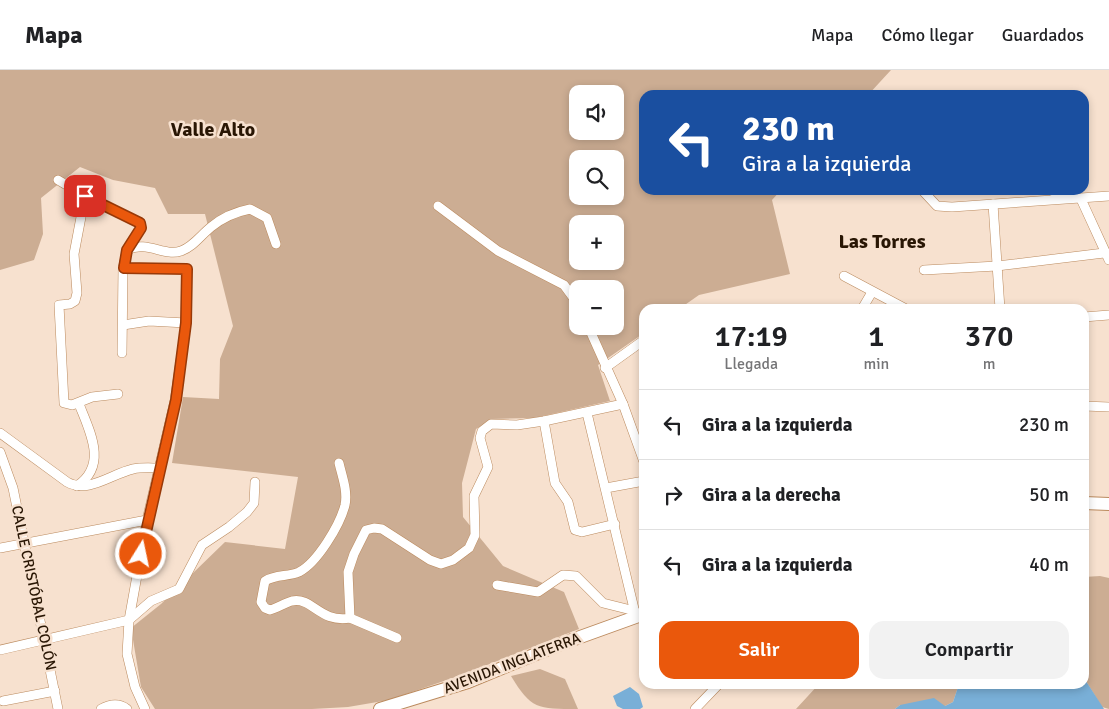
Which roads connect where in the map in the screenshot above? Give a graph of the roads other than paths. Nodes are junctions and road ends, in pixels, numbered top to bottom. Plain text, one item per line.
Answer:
1 (58, 180) dead end
2 (924, 195) edge
3 (1060, 195) edge
4 (85, 196) junction
5 (1109, 196) edge
6 (1066, 198) junction
7 (1081, 199) junction
8 (993, 204) junction
9 (438, 206) dead end
10 (276, 244) dead end
11 (127, 250) junction
12 (1107, 256) edge
13 (997, 266) junction
14 (124, 268) junction
15 (924, 270) dead end
16 (844, 276) dead end
17 (569, 292) edge
18 (872, 292) junction
19 (865, 304) edge
20 (896, 304) edge
21 (1000, 304) edge
22 (1109, 315) edge
23 (1089, 317) edge
24 (186, 323) junction
25 (123, 325) junction
26 (592, 335) edge
27 (639, 344) edge
28 (122, 353) dead end
29 (605, 368) junction
30 (118, 394) dead end
31 (79, 404) junction
32 (623, 404) junction
33 (1089, 406) edge
34 (1109, 407) edge
35 (587, 413) junction
36 (544, 421) junction
37 (0, 433) edge
38 (639, 448) edge
39 (0, 452) edge
40 (339, 463) dead end
41 (160, 468) junction
42 (4, 470) edge
43 (255, 482) dead end
44 (639, 482) edge
45 (76, 486) junction
46 (606, 488) junction
47 (1089, 503) edge
48 (1109, 504) edge
49 (147, 520) junction
50 (615, 524) junction
51 (25, 544) junction
52 (0, 548) edge
53 (497, 585) dead end
54 (638, 614) edge
55 (350, 618) junction
56 (129, 620) junction
57 (397, 638) dead end
58 (46, 641) junction
59 (0, 650) edge
60 (714, 689) edge
61 (55, 692) junction
62 (4, 700) dead end
63 (414, 705) edge
64 (58, 709) edge
65 (101, 709) edge
66 (128, 709) edge
67 (145, 709) edge
68 (386, 709) edge
69 (695, 709) edge

1 - 4 street
2 - 8 street
3 - 6 street
4 - 11 street
4 - 31 street
5 - 7 street
6 - 7 street
6 - 8 street
7 - 12 street
8 - 13 street
9 - 17 street
10 - 11 street
11 - 14 street
12 - 13 street
13 - 15 street
13 - 21 street
14 - 24 street
14 - 25 street
16 - 18 street
18 - 19 street
18 - 20 street
22 - 23 street
24 - 25 street
24 - 41 street
25 - 28 street
26 - 29 street
27 - 29 street
29 - 32 street
30 - 31 street
31 - 45 street
32 - 35 street
32 - 38 street
33 - 34 street
35 - 36 street
35 - 46 street
36 - 50 street
36 - 55 street
37 - 45 street
39 - 42 street, CALLE CRISTÓBAL COLÓN
40 - 55 street
41 - 45 street
41 - 49 street
42 - 51 street, CALLE CRISTÓBAL COLÓN
43 - 56 street
44 - 46 street
46 - 50 street
47 - 48 main road
49 - 51 street
49 - 56 street
50 - 54 street
51 - 52 street
51 - 58 street, CALLE CRISTÓBAL COLÓN
53 - 54 street
54 - 63 main road, AVENIDA INGLATERRA
55 - 57 street
56 - 58 street
56 - 67 street
58 - 59 street
58 - 61 street, CALLE CRISTÓBAL COLÓN
60 - 69 street
61 - 62 street
61 - 64 street, CALLE CRISTÓBAL COLÓN
63 - 68 main road, AVENIDA INGLATERRA
65 - 66 street

